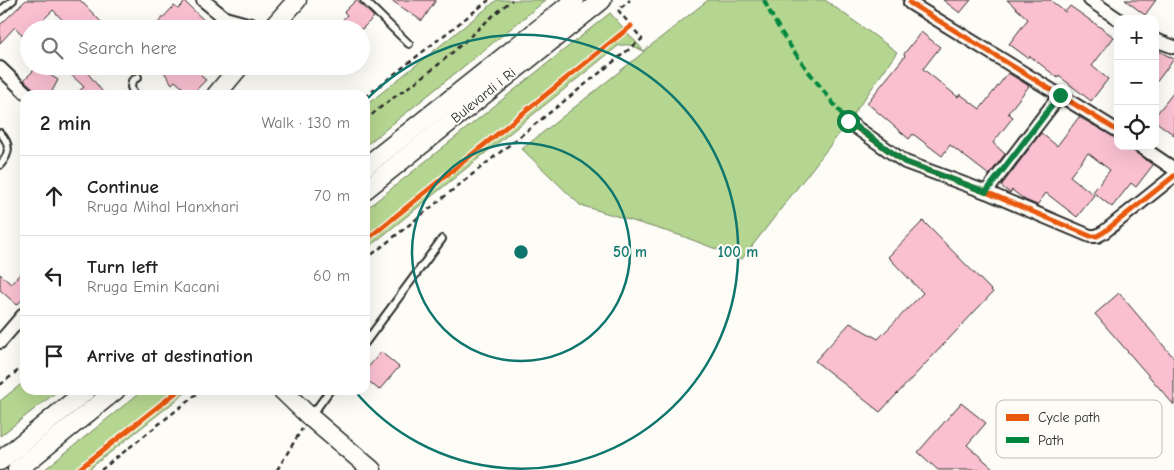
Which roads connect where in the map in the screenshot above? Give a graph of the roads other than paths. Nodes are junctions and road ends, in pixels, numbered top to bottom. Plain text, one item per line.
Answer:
1 (13, 0) edge
2 (203, 0) edge
3 (296, 0) edge
4 (364, 0) edge
5 (575, 0) edge
6 (602, 0) edge
7 (1090, 0) edge
8 (910, 3) dead end
9 (0, 11) edge
10 (1114, 16) edge
11 (232, 20) edge
12 (279, 20) edge
13 (1159, 41) edge
14 (409, 44) dead end
15 (1174, 47) edge
16 (0, 68) edge
17 (233, 75) edge
18 (138, 77) dead end
19 (23, 90) edge
20 (132, 90) edge
21 (220, 90) edge
22 (1060, 95) junction
23 (848, 121) dead end
24 (1114, 129) edge
25 (0, 133) edge
26 (1146, 150) edge
27 (370, 163) edge
28 (0, 165) edge
29 (1174, 169) edge
30 (1174, 176) edge
31 (370, 186) edge
32 (986, 192) junction
33 (442, 239) dead end
34 (20, 319) edge
35 (370, 336) edge
36 (0, 342) edge
37 (81, 395) edge
38 (110, 395) edge
39 (287, 395) edge
40 (326, 395) edge
41 (310, 417) junction
42 (0, 461) edge
43 (17, 470) edge
44 (372, 470) edge

1 - 9 lane
2 - 11 street
3 - 12 main road
4 - 14 lane
5 - 27 main road, Bulevardi i Ri
6 - 31 main road, Bulevardi i Ri
7 - 10 street
8 - 22 street
13 - 15 street
16 - 19 street
17 - 21 main road
18 - 20 lane
22 - 24 street
22 - 32 street
23 - 32 street
25 - 28 lane
26 - 29 street
30 - 32 street
33 - 35 lane
34 - 36 street
37 - 42 main road
38 - 43 main road
39 - 41 main road
40 - 41 lane
41 - 44 main road

